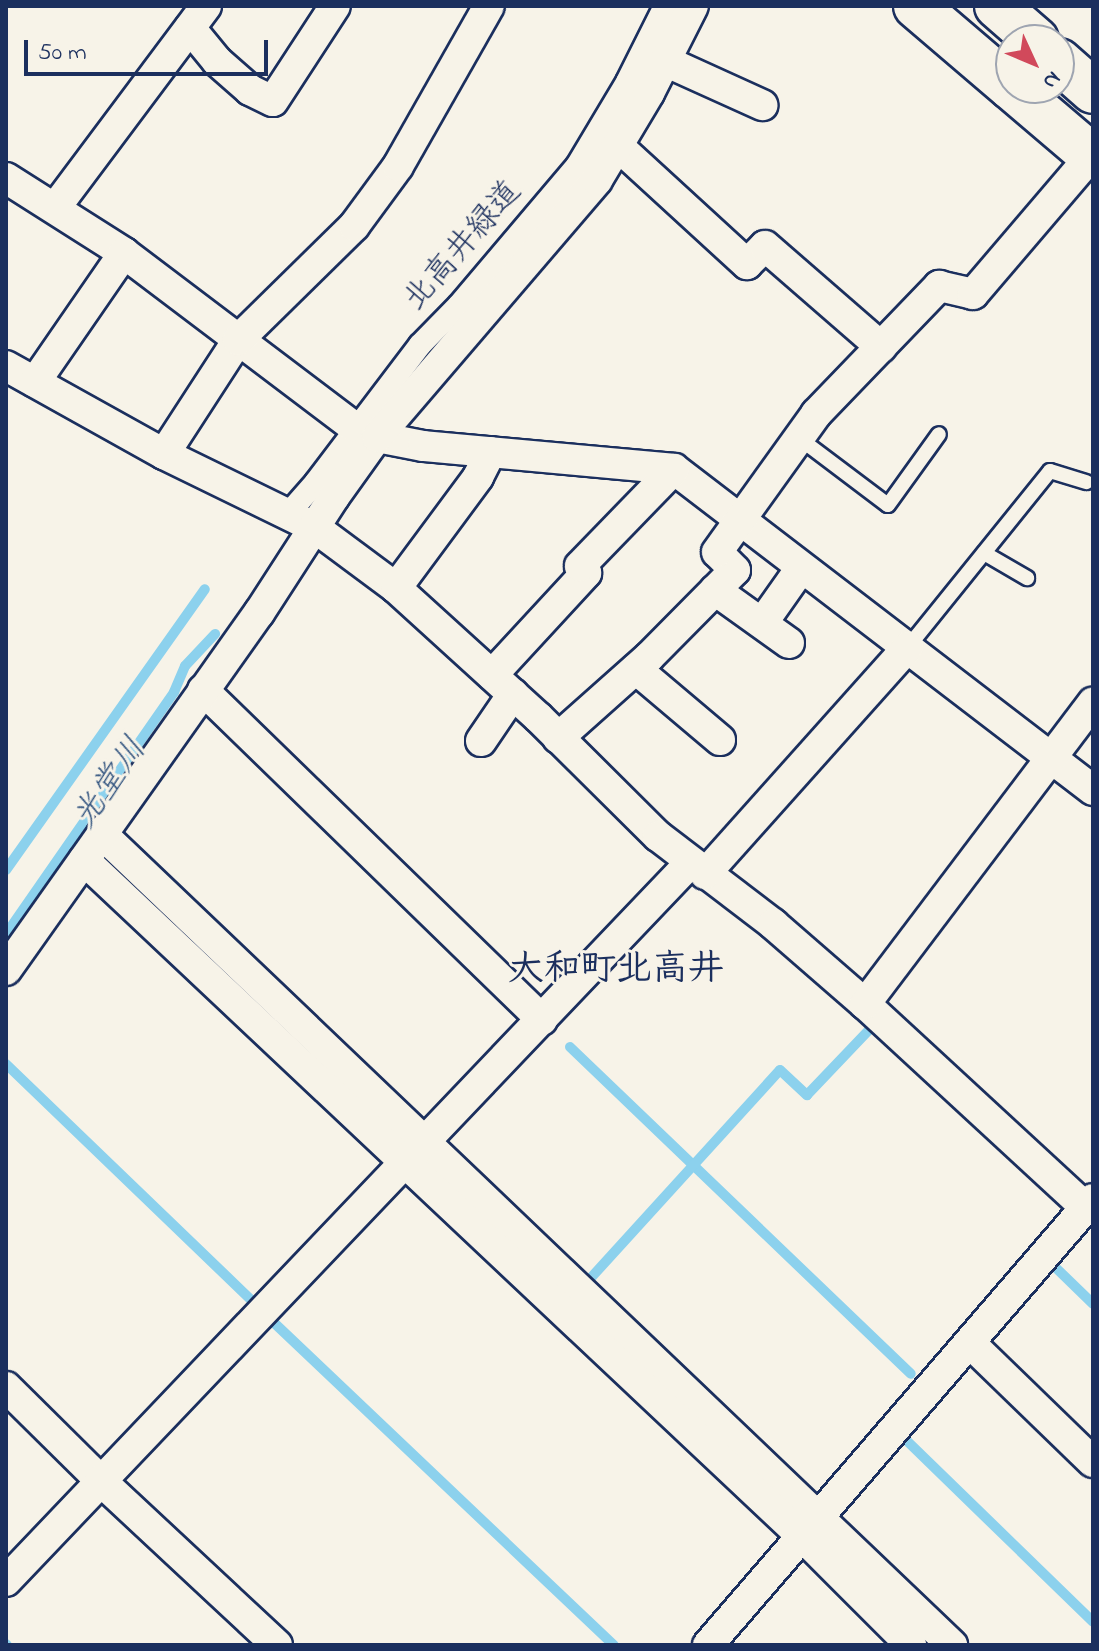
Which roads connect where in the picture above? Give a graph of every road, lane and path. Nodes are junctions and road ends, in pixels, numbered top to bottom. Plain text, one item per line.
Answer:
1 (335, 6) edge
2 (489, 6) edge
3 (665, 6) edge
4 (693, 6) edge
5 (916, 6) edge
6 (198, 17) edge
7 (665, 61) junction
8 (995, 74) edge
9 (1075, 75) edge
10 (1093, 91) edge
11 (1030, 104) edge
12 (762, 105) dead end
13 (618, 146) junction
14 (1092, 156) edge
15 (6, 178) edge
16 (55, 208) junction
17 (124, 253) junction
18 (238, 340) junction
19 (881, 347) junction
20 (16, 376) edge
21 (367, 432) junction
22 (939, 434) dead end
23 (799, 438) junction
24 (491, 452) junction
25 (164, 454) junction
26 (674, 469) junction
27 (1086, 482) dead end
28 (301, 520) junction
29 (741, 521) junction
30 (984, 553) junction
31 (801, 568) junction
32 (1027, 578) dead end
33 (396, 588) junction
34 (715, 590) junction
35 (763, 622) junction
36 (789, 643) dead end
37 (908, 647) junction
38 (636, 669) junction
39 (502, 685) junction
40 (203, 690) junction
41 (1093, 703) edge
42 (558, 738) junction
43 (720, 740) dead end
44 (481, 741) dead end
45 (1052, 758) junction
46 (1093, 790) edge
47 (102, 834) junction
48 (84, 860) junction
49 (698, 869) junction
50 (6, 970) edge
51 (865, 1004) junction
52 (542, 1020) junction
53 (417, 1153) junction
54 (1089, 1204) edge
55 (970, 1343) junction
56 (6, 1387) edge
57 (1093, 1462) edge
58 (100, 1480) junction
59 (812, 1527) junction
60 (6, 1581) edge
61 (277, 1645) edge
62 (708, 1645) edge
63 (911, 1645) edge
64 (952, 1645) edge

1 - 6 street
2 - 18 street
3 - 21 street, 北高井緑道
4 - 7 street
5 - 8 main road
6 - 16 street
7 - 12 street
7 - 13 street
9 - 10 main road
11 - 14 main road
13 - 19 street
13 - 21 street
14 - 19 street
15 - 16 street
16 - 17 street
17 - 18 street
17 - 20 street
18 - 21 street
18 - 25 street
19 - 23 street
20 - 25 street
21 - 24 street
21 - 28 street
22 - 23 lane
23 - 29 street
24 - 26 street
24 - 33 street
25 - 28 street
26 - 29 street
26 - 39 street
27 - 30 lane
28 - 33 street
28 - 40 street
29 - 31 street
29 - 34 street
30 - 32 lane
30 - 37 lane
31 - 35 street
31 - 37 street
33 - 39 street
34 - 35 street
34 - 38 street
35 - 36 street
37 - 45 street
37 - 49 street
38 - 42 street
38 - 43 street
39 - 42 street
39 - 44 street
40 - 47 street
40 - 52 street
41 - 45 street
42 - 49 street
45 - 46 street
45 - 51 street
47 - 48 street
47 - 53 street
48 - 50 street
48 - 53 street
49 - 51 street
49 - 52 street
51 - 54 street
52 - 53 street
53 - 58 street
53 - 59 street
54 - 55 street
55 - 57 street
55 - 59 street
56 - 58 street
58 - 60 street
58 - 61 street
59 - 62 street
59 - 63 street
59 - 64 street

